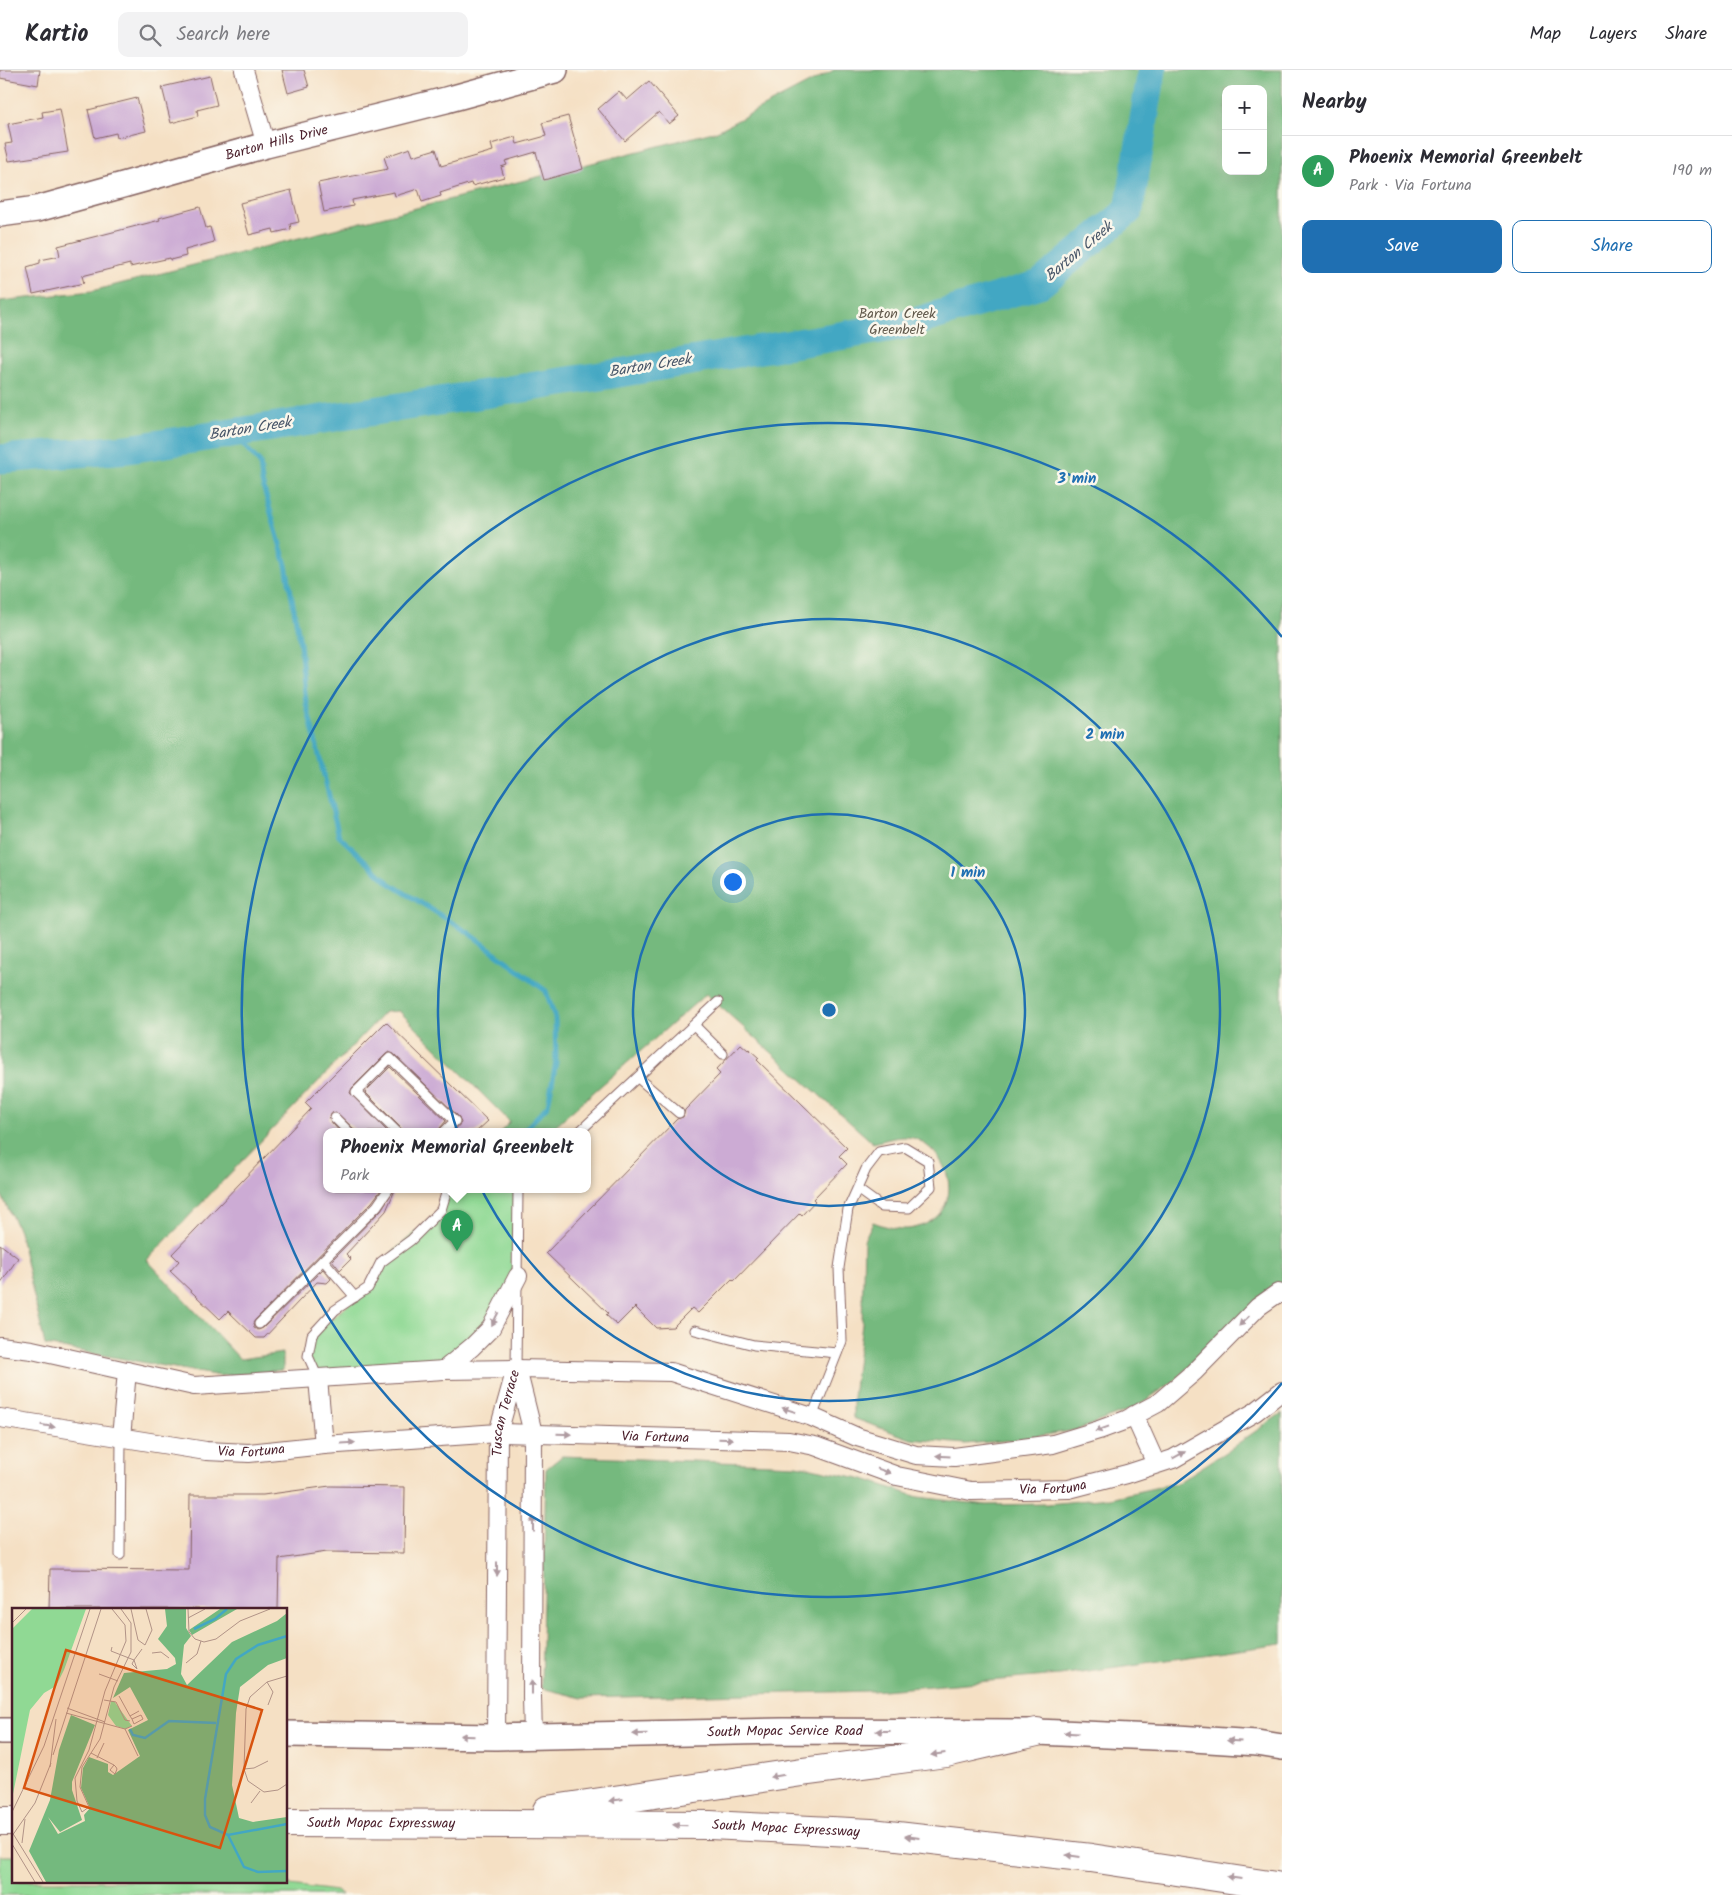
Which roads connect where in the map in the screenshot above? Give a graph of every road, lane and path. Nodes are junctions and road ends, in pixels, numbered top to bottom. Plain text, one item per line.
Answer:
1 (244, 70) edge
2 (551, 71) edge
3 (266, 145) junction
4 (0, 214) edge
5 (718, 1002) dead end
6 (694, 1025) junction
7 (722, 1054) dead end
8 (638, 1078) junction
9 (679, 1113) dead end
10 (335, 1118) dead end
11 (345, 1128) edge
12 (393, 1128) edge
13 (448, 1128) edge
14 (583, 1128) edge
15 (857, 1189) junction
16 (386, 1193) edge
17 (446, 1193) edge
18 (518, 1193) edge
19 (323, 1260) junction
20 (518, 1276) junction
21 (1282, 1294) edge
22 (355, 1297) junction
23 (259, 1324) dead end
24 (695, 1330) dead end
25 (0, 1346) edge
26 (837, 1353) junction
27 (516, 1369) junction
28 (444, 1370) junction
29 (127, 1371) junction
30 (318, 1379) junction
31 (1282, 1391) edge
32 (1134, 1415) junction
33 (812, 1417) junction
34 (0, 1418) edge
35 (498, 1433) junction
36 (533, 1433) junction
37 (121, 1438) junction
38 (804, 1444) junction
39 (324, 1445) junction
40 (1156, 1464) junction
41 (120, 1555) dead end
42 (1037, 1732) junction
43 (288, 1734) edge
44 (496, 1736) junction
45 (533, 1736) junction
46 (1282, 1747) edge
47 (458, 1822) junction
48 (288, 1823) edge
49 (1282, 1887) edge

1 - 3 street
2 - 3 main road, Barton Hills Drive
3 - 4 main road, Barton Hills Drive
5 - 6 lane
6 - 7 lane
6 - 8 lane
8 - 9 lane
8 - 14 lane
10 - 11 lane
12 - 13 lane
15 - 15 lane
15 - 26 lane
16 - 19 lane
17 - 22 lane
18 - 20 lane
19 - 22 lane
19 - 23 lane
20 - 27 lane
20 -> 28 street
21 -> 32 street
22 - 30 lane
24 - 26 lane
25 - 29 street
26 - 33 lane
27 - 28 street
33 -> 27 street
27 - 35 street, Tuscan Terrace
27 - 36 street, Tuscan Terrace
28 - 30 street
29 - 30 street
29 - 37 street
30 - 39 street
40 -> 31 street, Via Fortuna
32 -> 33 street
32 - 40 street
33 - 38 street
34 -> 37 street, Via Fortuna
35 - 36 street, Via Fortuna
39 -> 35 street, Via Fortuna
35 -> 44 street, Tuscan Terrace
36 -> 38 street, Via Fortuna
45 -> 36 street, Tuscan Terrace
37 - 39 street, Via Fortuna
37 - 41 lane
38 -> 40 street, Via Fortuna
42 -> 45 main road, South Mopac Service Road
46 -> 42 main road, South Mopac Service Road
42 -> 47 highway
44 -> 43 main road, South Mopac Service Road
44 - 45 main road, South Mopac Service Road
47 - 48 highway, South Mopac Expressway
49 -> 47 highway, South Mopac Expressway

